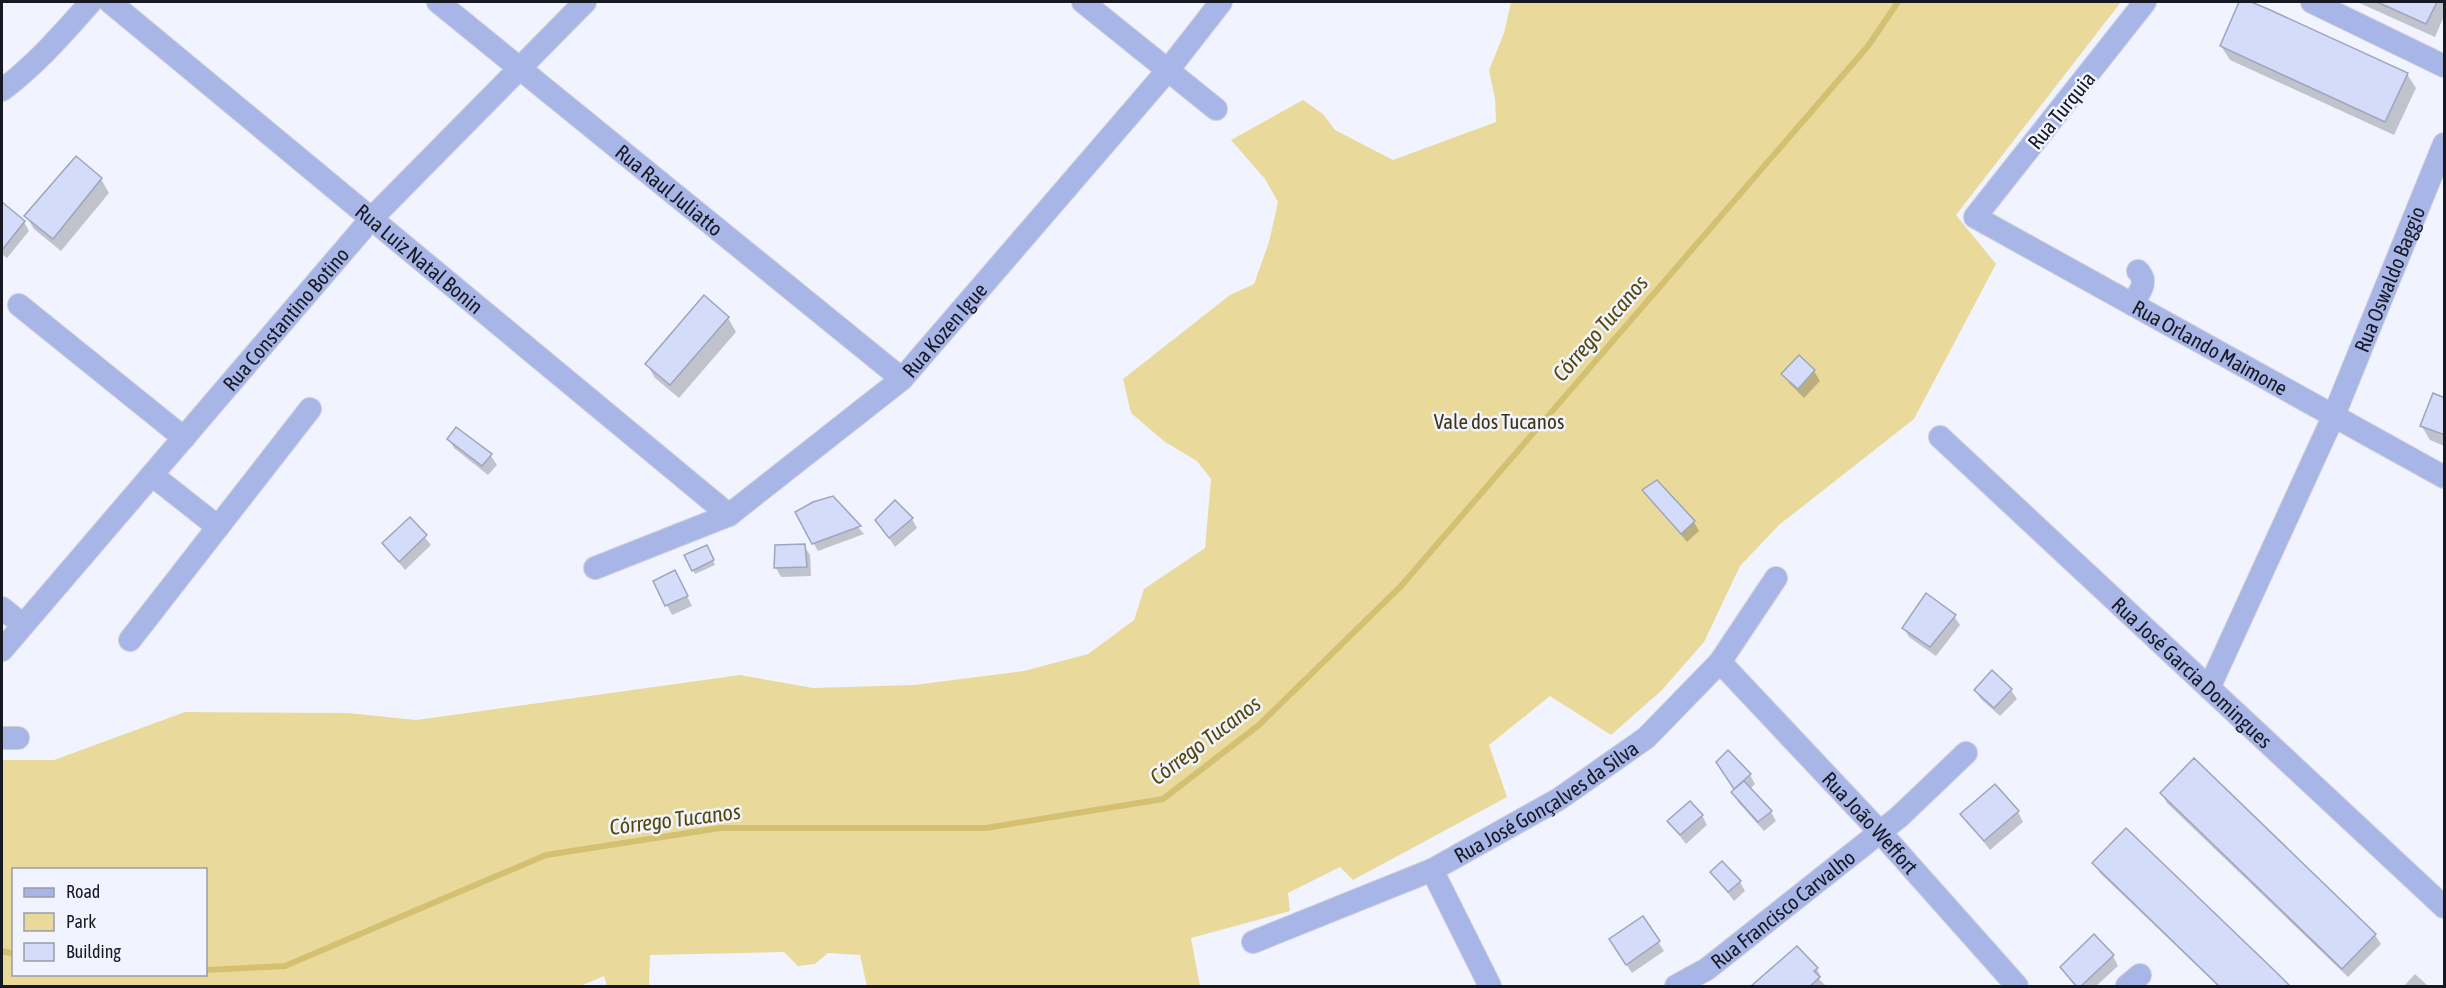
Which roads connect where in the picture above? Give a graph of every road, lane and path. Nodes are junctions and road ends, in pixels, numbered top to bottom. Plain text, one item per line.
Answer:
1 (91, 2) edge
2 (110, 2) edge
3 (438, 2) edge
4 (585, 2) edge
5 (1083, 2) edge
6 (1221, 2) edge
7 (2145, 2) edge
8 (2312, 2) edge
9 (2445, 66) edge
10 (519, 69) junction
11 (1167, 70) junction
12 (2, 90) edge
13 (1216, 109) dead end
14 (2445, 144) edge
15 (1975, 217) joint
16 (371, 219) junction
17 (2139, 271) dead end
18 (2132, 304) junction
19 (19, 305) dead end
20 (902, 379) junction
21 (310, 409) dead end
22 (2334, 416) junction
23 (1940, 437) dead end
24 (184, 438) junction
25 (152, 475) junction
26 (2445, 477) edge
27 (729, 515) junction
28 (218, 527) junction
29 (595, 568) dead end
30 (1776, 578) dead end
31 (2, 608) edge
32 (23, 625) junction
33 (130, 640) dead end
34 (2, 650) edge
35 (1720, 662) junction
36 (2209, 688) junction
37 (1966, 753) dead end
38 (1880, 832) junction
39 (1431, 870) junction
40 (2445, 907) edge
41 (1253, 942) dead end
42 (1490, 987) edge
43 (1676, 987) edge
44 (2017, 987) edge

1 - 12 street
2 - 16 street, Rua Luiz Natal Bonin
3 - 10 street, Rua Raul Juliatto
4 - 10 street, Rua Constantino Botino
5 - 11 street
6 - 11 street, Rua Kozen Igue
7 - 15 street, Rua Turquia
8 - 9 street
10 - 16 street, Rua Constantino Botino
10 - 20 street, Rua Raul Juliatto
11 - 13 street
11 - 20 street, Rua Kozen Igue
14 - 22 street, Rua Oswaldo Baggio
15 - 18 street, Rua Orlando Maimone
16 - 24 street, Rua Constantino Botino
16 - 27 street, Rua Luiz Natal Bonin
17 - 18 street
18 - 22 street, Rua Orlando Maimone
19 - 24 street
20 - 27 street, Rua Kozen Igue
21 - 28 street
22 - 26 street, Rua Orlando Maimone
22 - 36 street, Rua Oswaldo Baggio
23 - 36 street, Rua José Garcia Domingues
24 - 25 street, Rua Constantino Botino
25 - 28 street
25 - 32 street, Rua Constantino Botino
27 - 29 street, Rua Kozen Igue
28 - 33 street
30 - 35 street, Rua José Gonçalves da Silva
31 - 32 street
32 - 34 street, Rua Constantino Botino
35 - 38 street, Rua João Weffort
35 - 39 street, Rua José Gonçalves da Silva
36 - 40 street, Rua José Garcia Domingues
37 - 38 street, Rua Francisco Carvalho
38 - 43 street, Rua Francisco Carvalho
38 - 44 street, Rua João Weffort
39 - 41 street, Rua José Gonçalves da Silva
39 - 42 street

